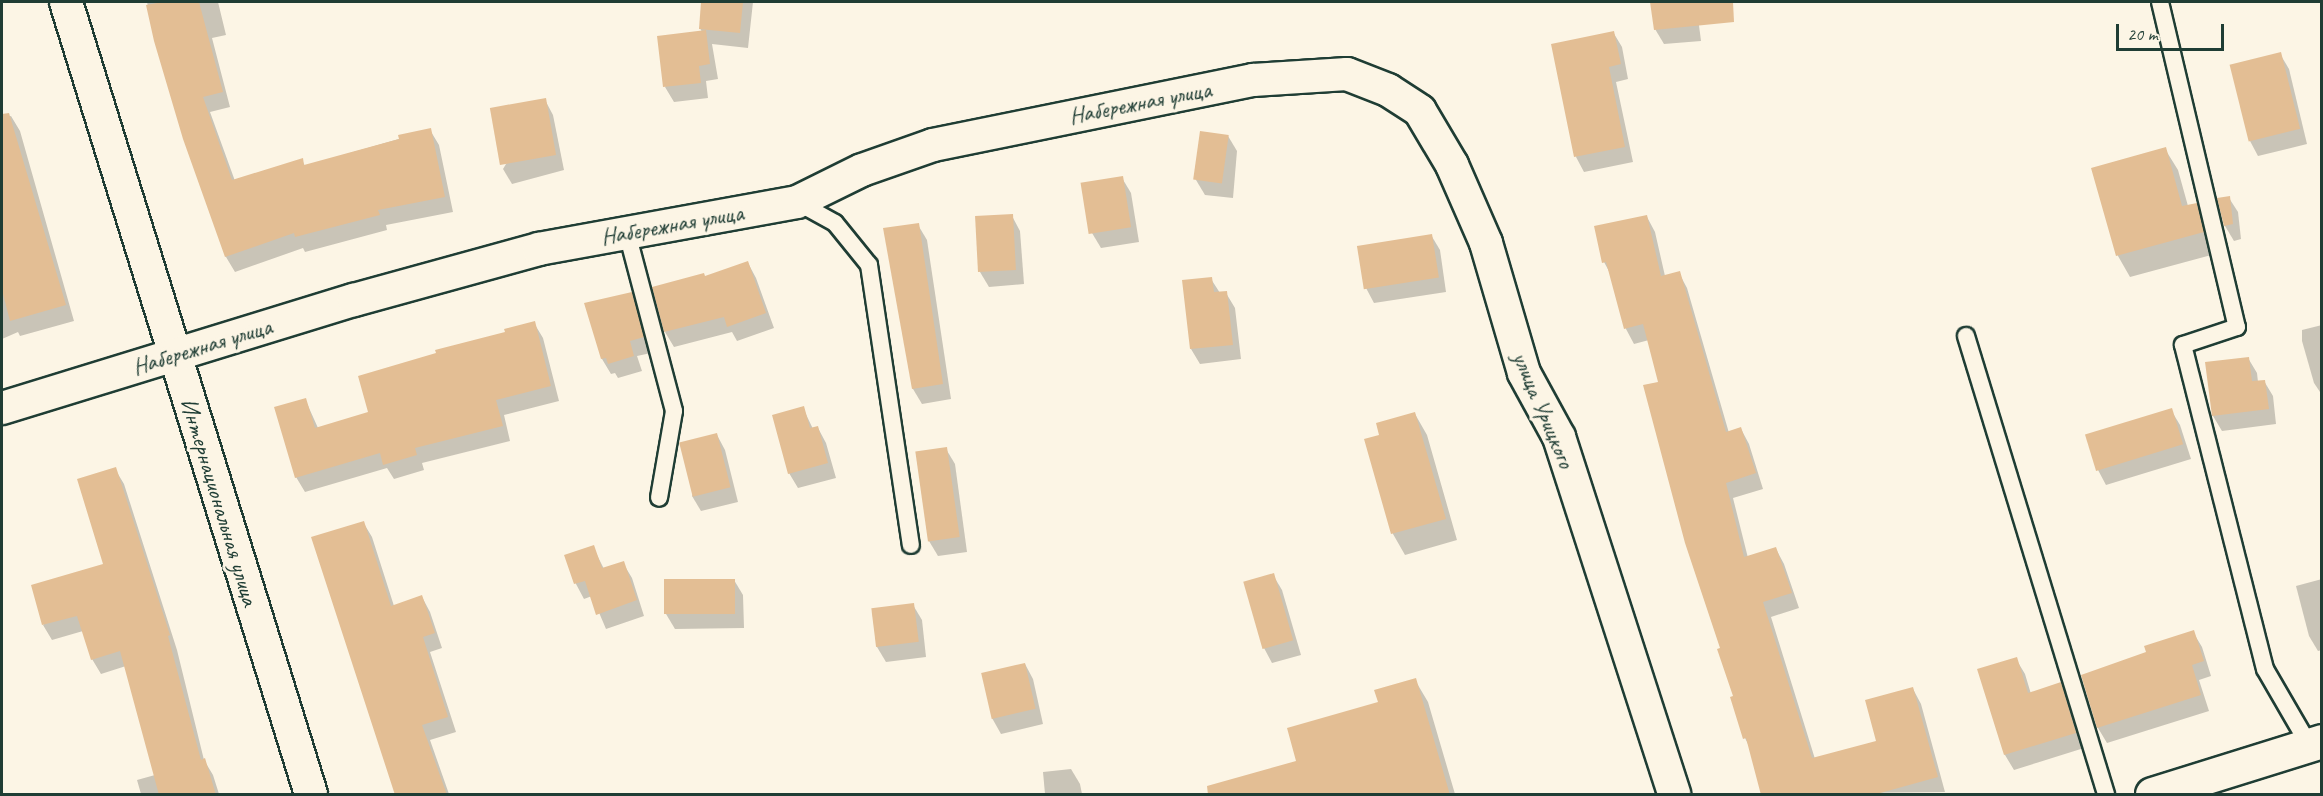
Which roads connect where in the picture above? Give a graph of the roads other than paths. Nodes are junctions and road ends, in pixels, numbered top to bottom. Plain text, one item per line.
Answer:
1 (66, 2) edge
2 (2160, 2) edge
3 (1347, 74) joint
4 (797, 202) junction
5 (627, 233) junction
6 (1966, 336) dead end
7 (174, 356) junction
8 (2, 408) edge
9 (659, 498) dead end
10 (911, 545) dead end
11 (2315, 743) edge
12 (310, 795) edge
13 (1674, 795) edge
14 (2106, 795) edge
15 (2152, 795) edge

1 - 7 street, Интернациональная улица
2 - 11 lane
3 - 4 street, Набережная улица
3 - 13 street, улица Урицкого
4 - 5 street, Набережная улица
4 - 10 lane
5 - 7 street, Набережная улица
5 - 9 lane
6 - 14 lane
7 - 8 street, Набережная улица
7 - 12 street, Интернациональная улица
11 - 15 main road

